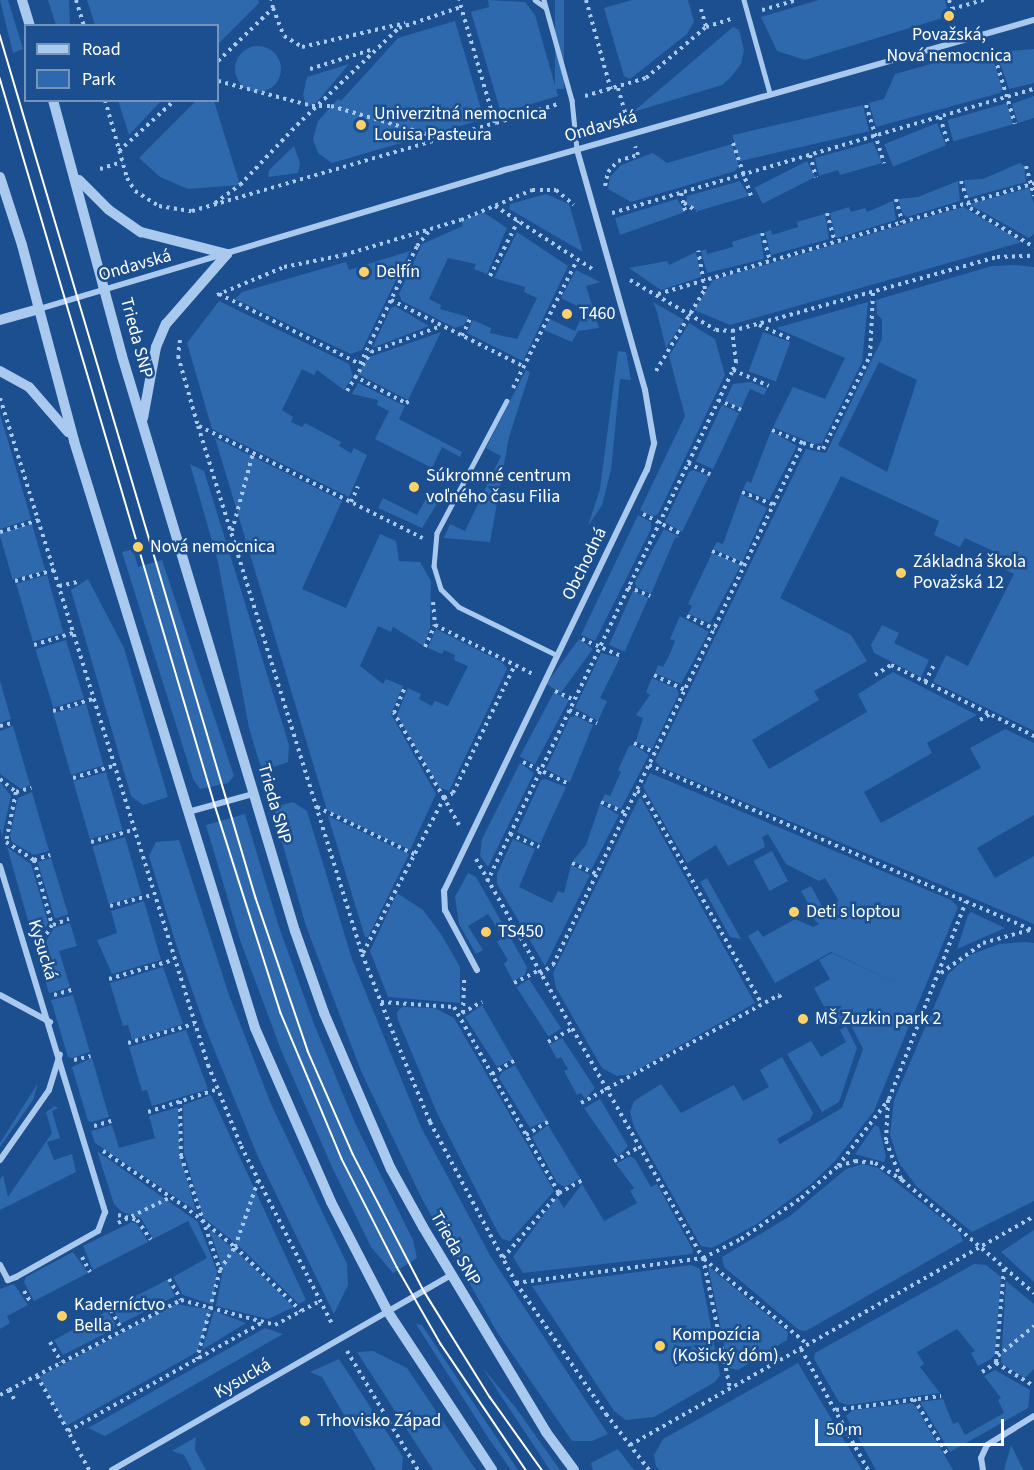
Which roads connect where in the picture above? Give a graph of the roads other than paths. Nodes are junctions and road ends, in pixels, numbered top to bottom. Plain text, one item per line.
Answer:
1 (22, 0) edge
2 (535, 0) edge
3 (544, 0) edge
4 (744, 0) edge
5 (545, 7) junction
6 (1034, 20) edge
7 (29, 24) edge
8 (770, 93) junction
9 (54, 102) edge
10 (577, 149) junction
11 (0, 177) edge
12 (77, 179) junction
13 (227, 254) junction
14 (106, 290) junction
15 (39, 309) junction
16 (0, 320) edge
17 (0, 371) edge
18 (507, 401) road end
19 (142, 421) junction
20 (74, 441) junction
21 (557, 656) junction
22 (253, 794) junction
23 (188, 812) junction
24 (0, 866) edge
25 (477, 970) dead end
26 (0, 995) edge
27 (50, 1022) junction
28 (60, 1054) junction
29 (0, 1160) edge
30 (0, 1266) edge
31 (451, 1275) junction
32 (388, 1312) junction
33 (1034, 1416) edge
34 (112, 1470) edge
35 (492, 1470) edge
36 (574, 1470) edge
37 (983, 1470) edge

1 - 7 street
2 - 5 lane
3 - 5 lane
4 - 8 lane
5 - 10 lane
6 - 8 street, Ondavská
8 - 10 street, Ondavská
9 - 12 street, Trieda SNP
10 - 13 street, Ondavská
10 - 21 street, Obchodná
11 - 15 street
12 - 13 street
12 - 14 street, Trieda SNP
13 - 14 street, Ondavská
13 - 19 street
14 - 15 street, Ondavská
14 - 19 street, Trieda SNP
15 - 16 street
15 - 20 street
17 - 20 street
18 - 21 lane
19 - 22 street, Trieda SNP
20 - 23 street
21 - 25 street, Obchodná
22 - 23 street
22 - 31 street, Trieda SNP
23 - 32 street
24 - 27 street, Kysucká
26 - 27 street
27 - 28 street, Kysucká
28 - 29 street
28 - 30 street, Kysucká
31 - 32 street, Kysucká
31 - 36 street, Trieda SNP
32 - 34 street, Kysucká
32 - 35 street
33 - 37 street

